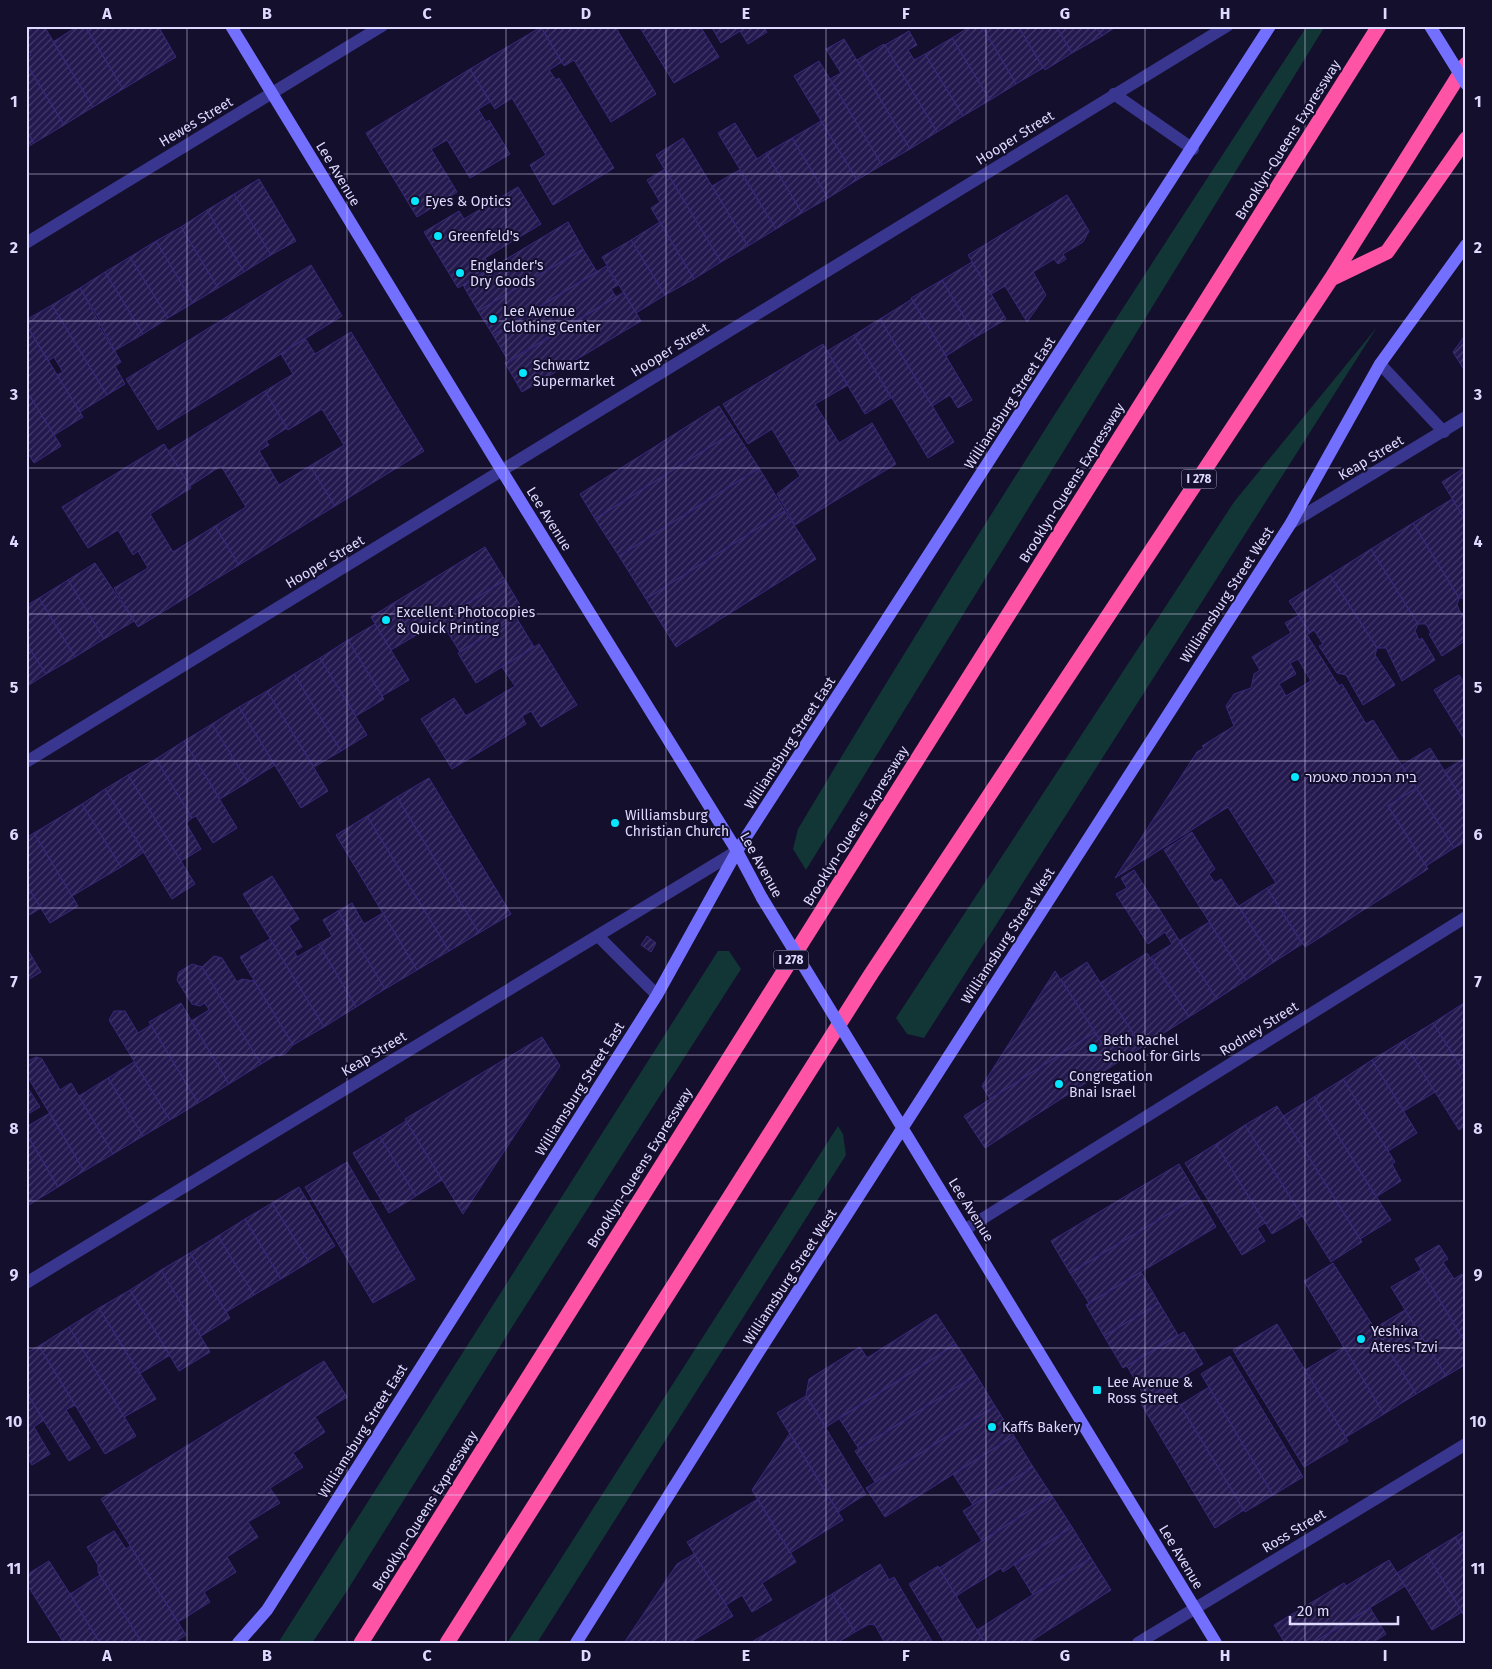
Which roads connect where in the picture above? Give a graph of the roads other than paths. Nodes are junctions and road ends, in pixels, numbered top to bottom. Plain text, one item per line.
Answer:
1 (231, 26) edge
2 (382, 26) edge
3 (1227, 26) edge
4 (1270, 26) edge
5 (1379, 26) edge
6 (1430, 26) edge
7 (1466, 64) edge
8 (1466, 84) edge
9 (272, 93) junction
10 (1114, 94) junction
11 (1466, 139) edge
12 (1192, 149) junction
13 (26, 243) edge
14 (1466, 245) edge
15 (1332, 279) junction
16 (1380, 364) junction
17 (1466, 417) edge
18 (1444, 432) junction
19 (502, 472) junction
20 (1290, 523) junction
21 (26, 762) edge
22 (737, 851) junction
23 (1466, 917) edge
24 (598, 936) junction
25 (657, 996) junction
26 (903, 1128) junction
27 (966, 1229) junction
28 (26, 1283) edge
29 (1466, 1444) edge
30 (1196, 1609) junction
31 (238, 1643) edge
32 (361, 1643) edge
33 (447, 1643) edge
34 (576, 1643) edge
35 (1138, 1643) edge
36 (1216, 1643) edge

1 - 9 main road, Lee Avenue
2 - 9 street, Hewes Street
3 - 10 street, Hooper Street
4 - 12 main road, Williamsburg Street East
5 - 32 highway, Brooklyn-Queens Expressway / I 278
6 - 8 main road, bridge
7 - 15 highway, I 278
9 - 13 street, Hewes Street
9 - 19 main road, Lee Avenue
10 - 12 street
10 - 19 street, Hooper Street
11 - 15 highway
12 - 22 main road, Williamsburg Street East
14 - 16 main road, Williamsburg Street West
15 - 33 highway, I 278
16 - 18 street
16 - 20 main road, Williamsburg Street West
17 - 18 street, Keap Street
18 - 20 street, Keap Street
19 - 21 street, Hooper Street
19 - 22 main road, Lee Avenue
20 - 26 main road, Williamsburg Street West
22 - 24 street, Keap Street
22 - 25 main road, Williamsburg Street East
22 - 26 main road, Lee Avenue, bridge
23 - 27 street, Rodney Street
24 - 25 street
24 - 28 street, Keap Street
25 - 31 main road, Williamsburg Street East
26 - 27 main road, Lee Avenue
26 - 34 main road, Williamsburg Street West
27 - 30 main road, Lee Avenue
29 - 30 street, Ross Street
30 - 35 street, Ross Street
30 - 36 main road, Lee Avenue

